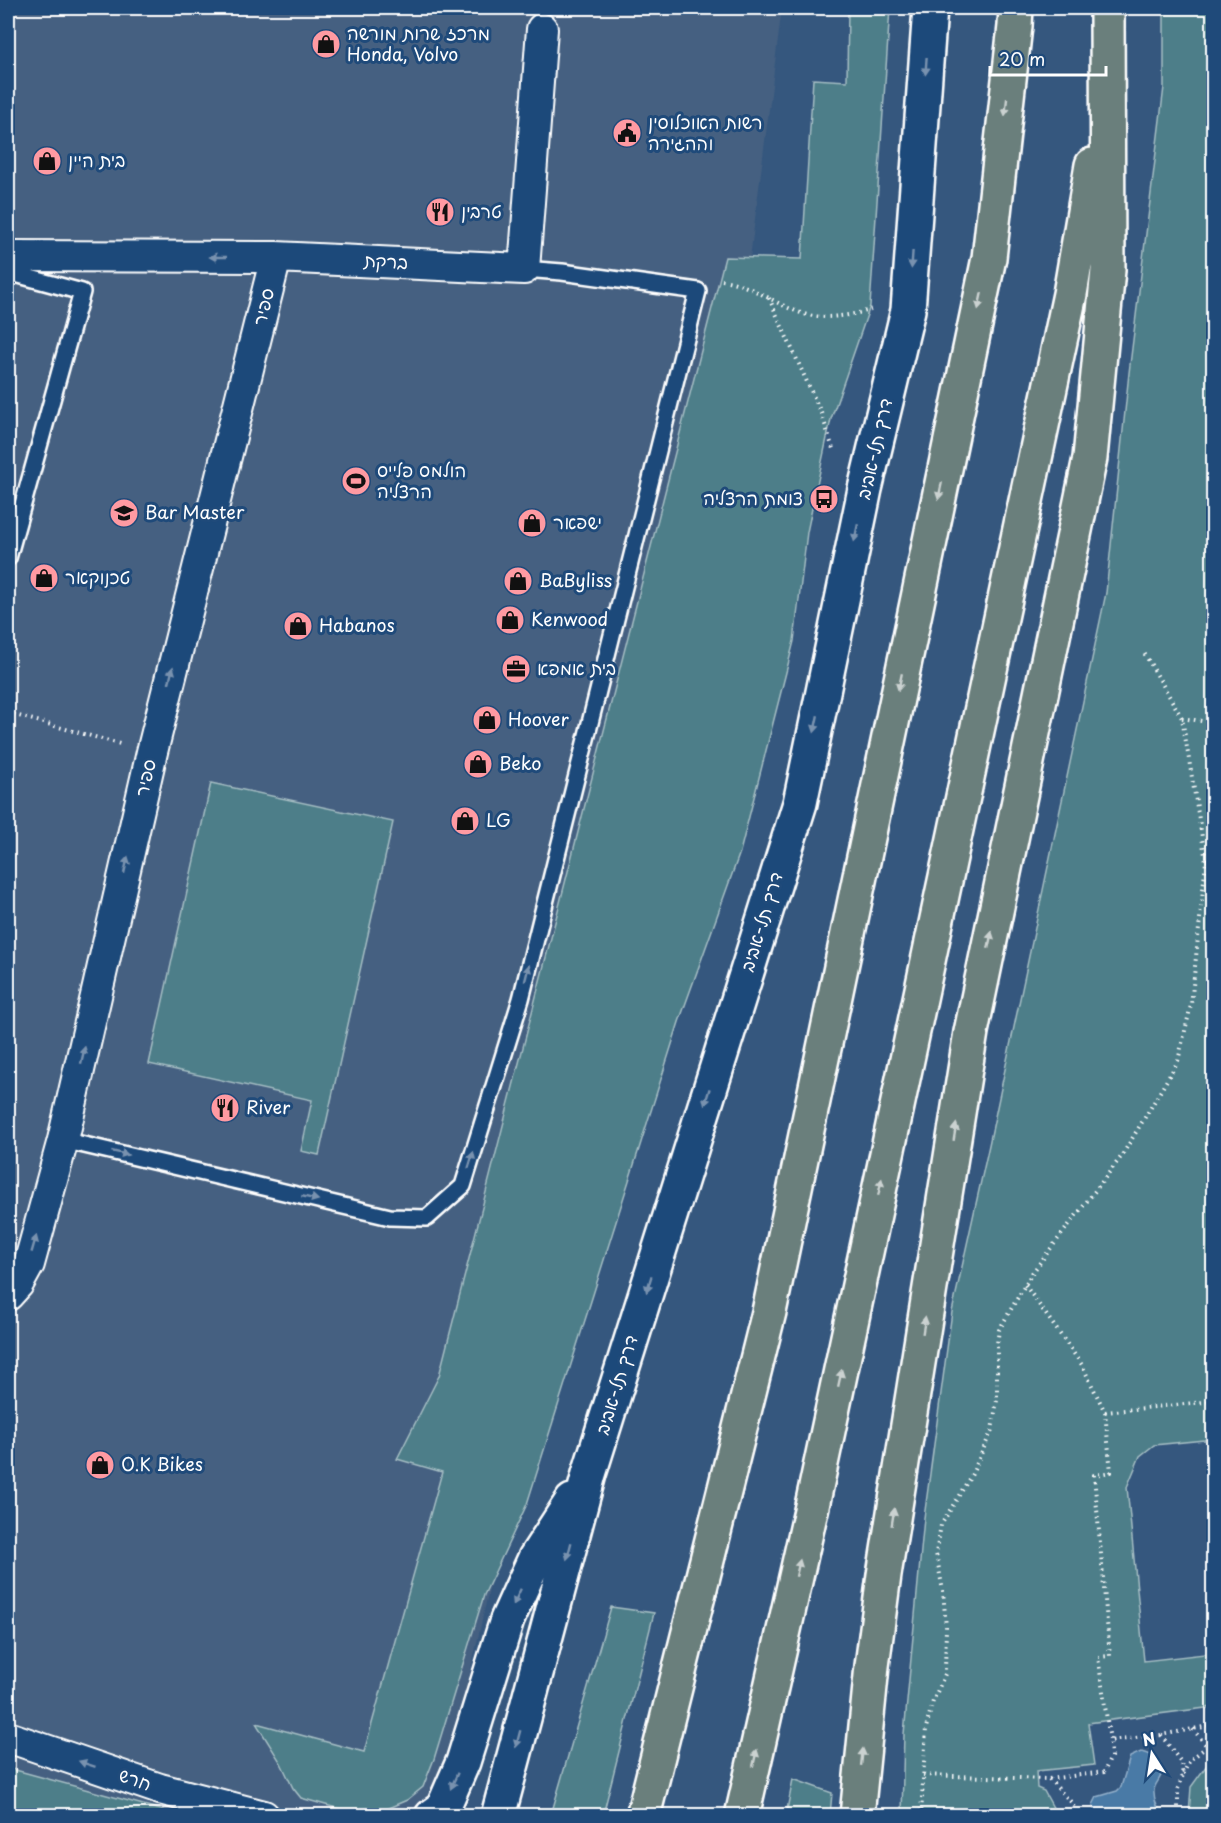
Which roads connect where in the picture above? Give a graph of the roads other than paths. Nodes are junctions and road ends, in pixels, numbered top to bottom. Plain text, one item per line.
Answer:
1 (930, 8) edge
2 (1016, 8) edge
3 (1107, 8) edge
4 (542, 29) dead end
5 (1107, 84) junction
6 (8, 256) edge
7 (276, 257) junction
8 (524, 268) junction
9 (8, 272) edge
10 (8, 558) edge
11 (63, 1140) junction
12 (8, 1295) edge
13 (589, 1474) junction
14 (14, 1738) edge
15 (264, 1815) edge
16 (432, 1815) edge
17 (498, 1815) edge
18 (643, 1815) edge
19 (742, 1815) edge
20 (857, 1815) edge

1 -> 13 street, דרך תל-אביב
2 -> 18 highway
3 - 5 highway
4 - 8 street
19 -> 5 highway
20 -> 5 highway
7 -> 6 street, ברקת
7 - 8 street, ברקת
11 -> 7 street, ספיר
11 -> 8 lane
9 - 10 lane
12 -> 11 street, ספיר
13 -> 16 street
13 -> 17 street, דרך תל-אביב
15 -> 14 street, חרש

